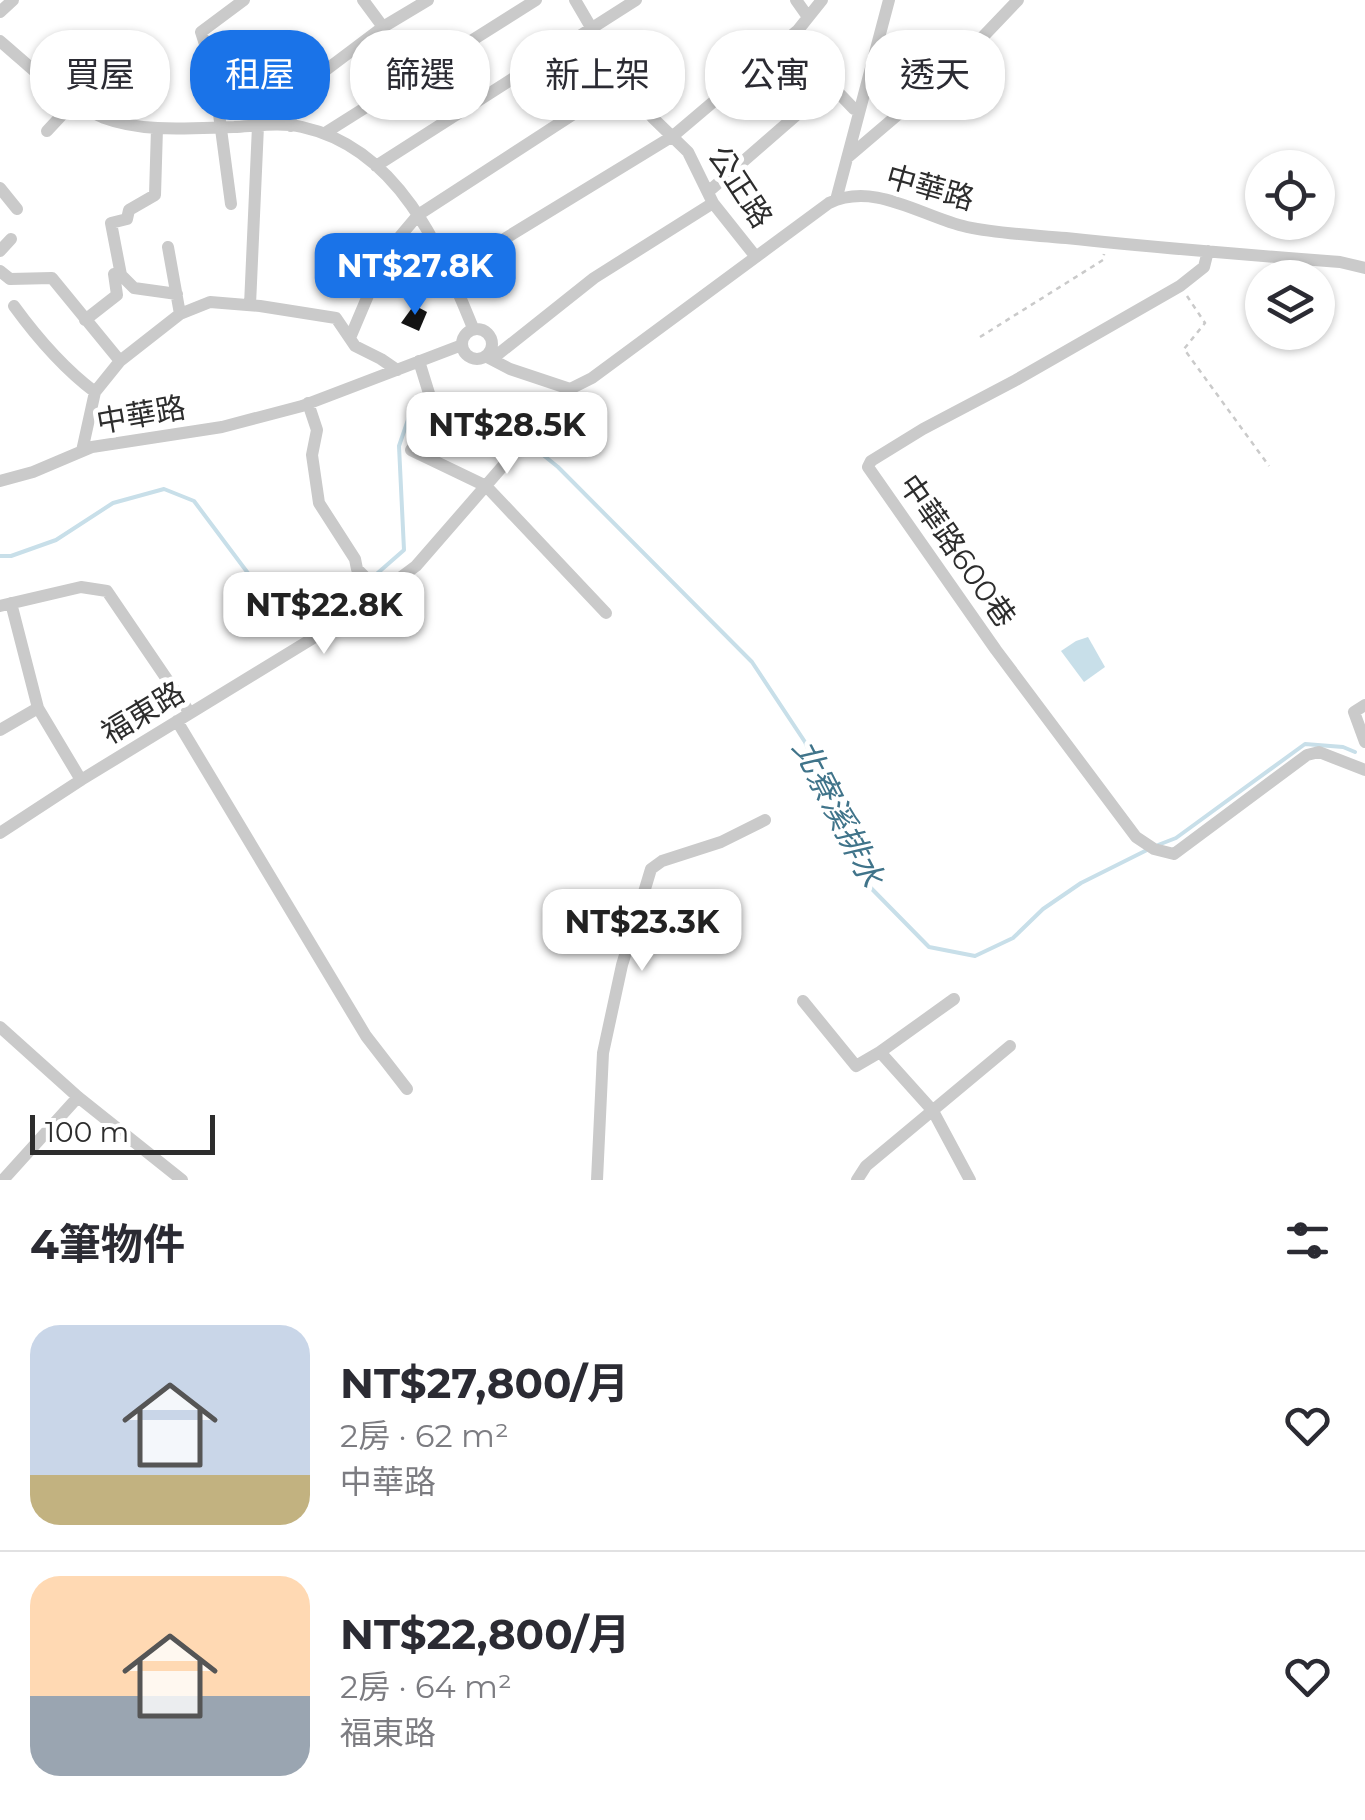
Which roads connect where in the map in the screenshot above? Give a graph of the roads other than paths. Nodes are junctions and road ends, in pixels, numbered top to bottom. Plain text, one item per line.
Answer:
1 (13, 0) edge
2 (244, 0) edge
3 (363, 0) edge
4 (428, 0) edge
5 (536, 0) edge
6 (574, 0) edge
7 (636, 0) edge
8 (796, 0) edge
9 (822, 0) edge
10 (889, 0) edge
11 (1018, 0) edge
12 (0, 12) edge
13 (808, 17) junction
14 (384, 27) junction
15 (591, 29) junction
16 (0, 41) edge
17 (30, 66) edge
18 (854, 109) dead end
19 (57, 120) edge
20 (112, 120) edge
21 (564, 120) edge
22 (655, 120) edge
23 (258, 126) junction
24 (291, 126) junction
25 (222, 127) junction
26 (157, 128) junction
27 (47, 131) dead end
28 (325, 133) junction
29 (673, 136) junction
30 (847, 158) junction
31 (376, 166) junction
32 (0, 188) edge
33 (710, 197) junction
34 (836, 200) junction
35 (230, 204) dead end
36 (18, 209) dead end
37 (418, 215) junction
38 (12, 239) dead end
39 (168, 247) dead end
40 (0, 251) edge
41 (1208, 251) junction
42 (756, 257) junction
43 (1365, 268) edge
44 (0, 270) edge
45 (450, 272) junction
46 (114, 274) dead end
47 (177, 294) junction
48 (250, 305) junction
49 (14, 306) dead end
50 (180, 314) junction
51 (85, 320) junction
52 (473, 328) junction
53 (350, 338) junction
54 (462, 345) junction
55 (490, 358) junction
56 (120, 361) junction
57 (420, 361) junction
58 (396, 370) junction
59 (570, 389) junction
60 (96, 392) junction
61 (308, 403) junction
62 (82, 451) junction
63 (0, 481) edge
64 (486, 486) junction
65 (374, 585) junction
66 (6, 605) edge
67 (606, 613) dead end
68 (1365, 705) edge
69 (38, 708) junction
70 (184, 717) junction
71 (0, 730) edge
72 (1365, 742) edge
73 (1363, 764) edge
74 (81, 780) junction
75 (765, 820) dead end
76 (0, 833) edge
77 (954, 999) dead end
78 (803, 1001) dead end
79 (0, 1028) edge
80 (1010, 1046) dead end
81 (880, 1052) junction
82 (407, 1089) dead end
83 (78, 1098) junction
84 (934, 1111) junction
85 (2, 1180) edge
86 (182, 1180) edge
87 (597, 1180) edge
88 (857, 1180) edge
89 (970, 1180) edge

1 - 12 street
2 - 25 street
3 - 14 street
4 - 14 street
5 - 28 street
6 - 15 street, 公正路
7 - 15 street
8 - 13 street
9 - 13 street
10 - 30 street
11 - 30 street
13 - 29 street
14 - 24 street
15 - 31 street
16 - 17 street
18 - 33 street
19 - 27 street
20 - 26 street
21 - 37 street
22 - 29 street, 公正路
23 - 24 street
23 - 25 street
23 - 48 street
24 - 28 street
25 - 26 street
25 - 35 street
26 - 47 street
28 - 31 street
29 - 33 street, 公正路
29 - 45 street
30 - 34 street
31 - 37 street
32 - 36 street
33 - 42 street, 公正路
33 - 55 street
34 - 41 street, 中華路
34 - 42 street
37 - 45 street
37 - 53 street
38 - 40 street
39 - 47 street
41 - 43 street, 中華路
41 - 73 street, 中華路600巷
42 - 59 street
44 - 51 street
45 - 52 street
46 - 51 street
47 - 50 street
48 - 50 street
48 - 53 street
49 - 60 street
50 - 56 street
51 - 56 street
52 - 54 street
52 - 55 street
53 - 58 street
54 - 55 street
54 - 57 street, 中華路
55 - 59 street
56 - 60 street
57 - 58 street, 中華路
57 - 64 street
58 - 61 street, 中華路
59 - 64 street, 福東路
60 - 62 street
61 - 62 street, 中華路
61 - 65 street
62 - 63 street, 中華路
64 - 65 street, 福東路
64 - 67 street
65 - 70 street, 福東路
66 - 69 street
66 - 70 street
68 - 72 street
69 - 71 street
69 - 74 street
70 - 74 street, 福東路
70 - 82 street
74 - 76 street, 福東路
75 - 87 street
77 - 81 street
78 - 81 street
79 - 83 street
80 - 84 street
81 - 84 street
83 - 85 street
83 - 86 street
84 - 88 street
84 - 89 street

